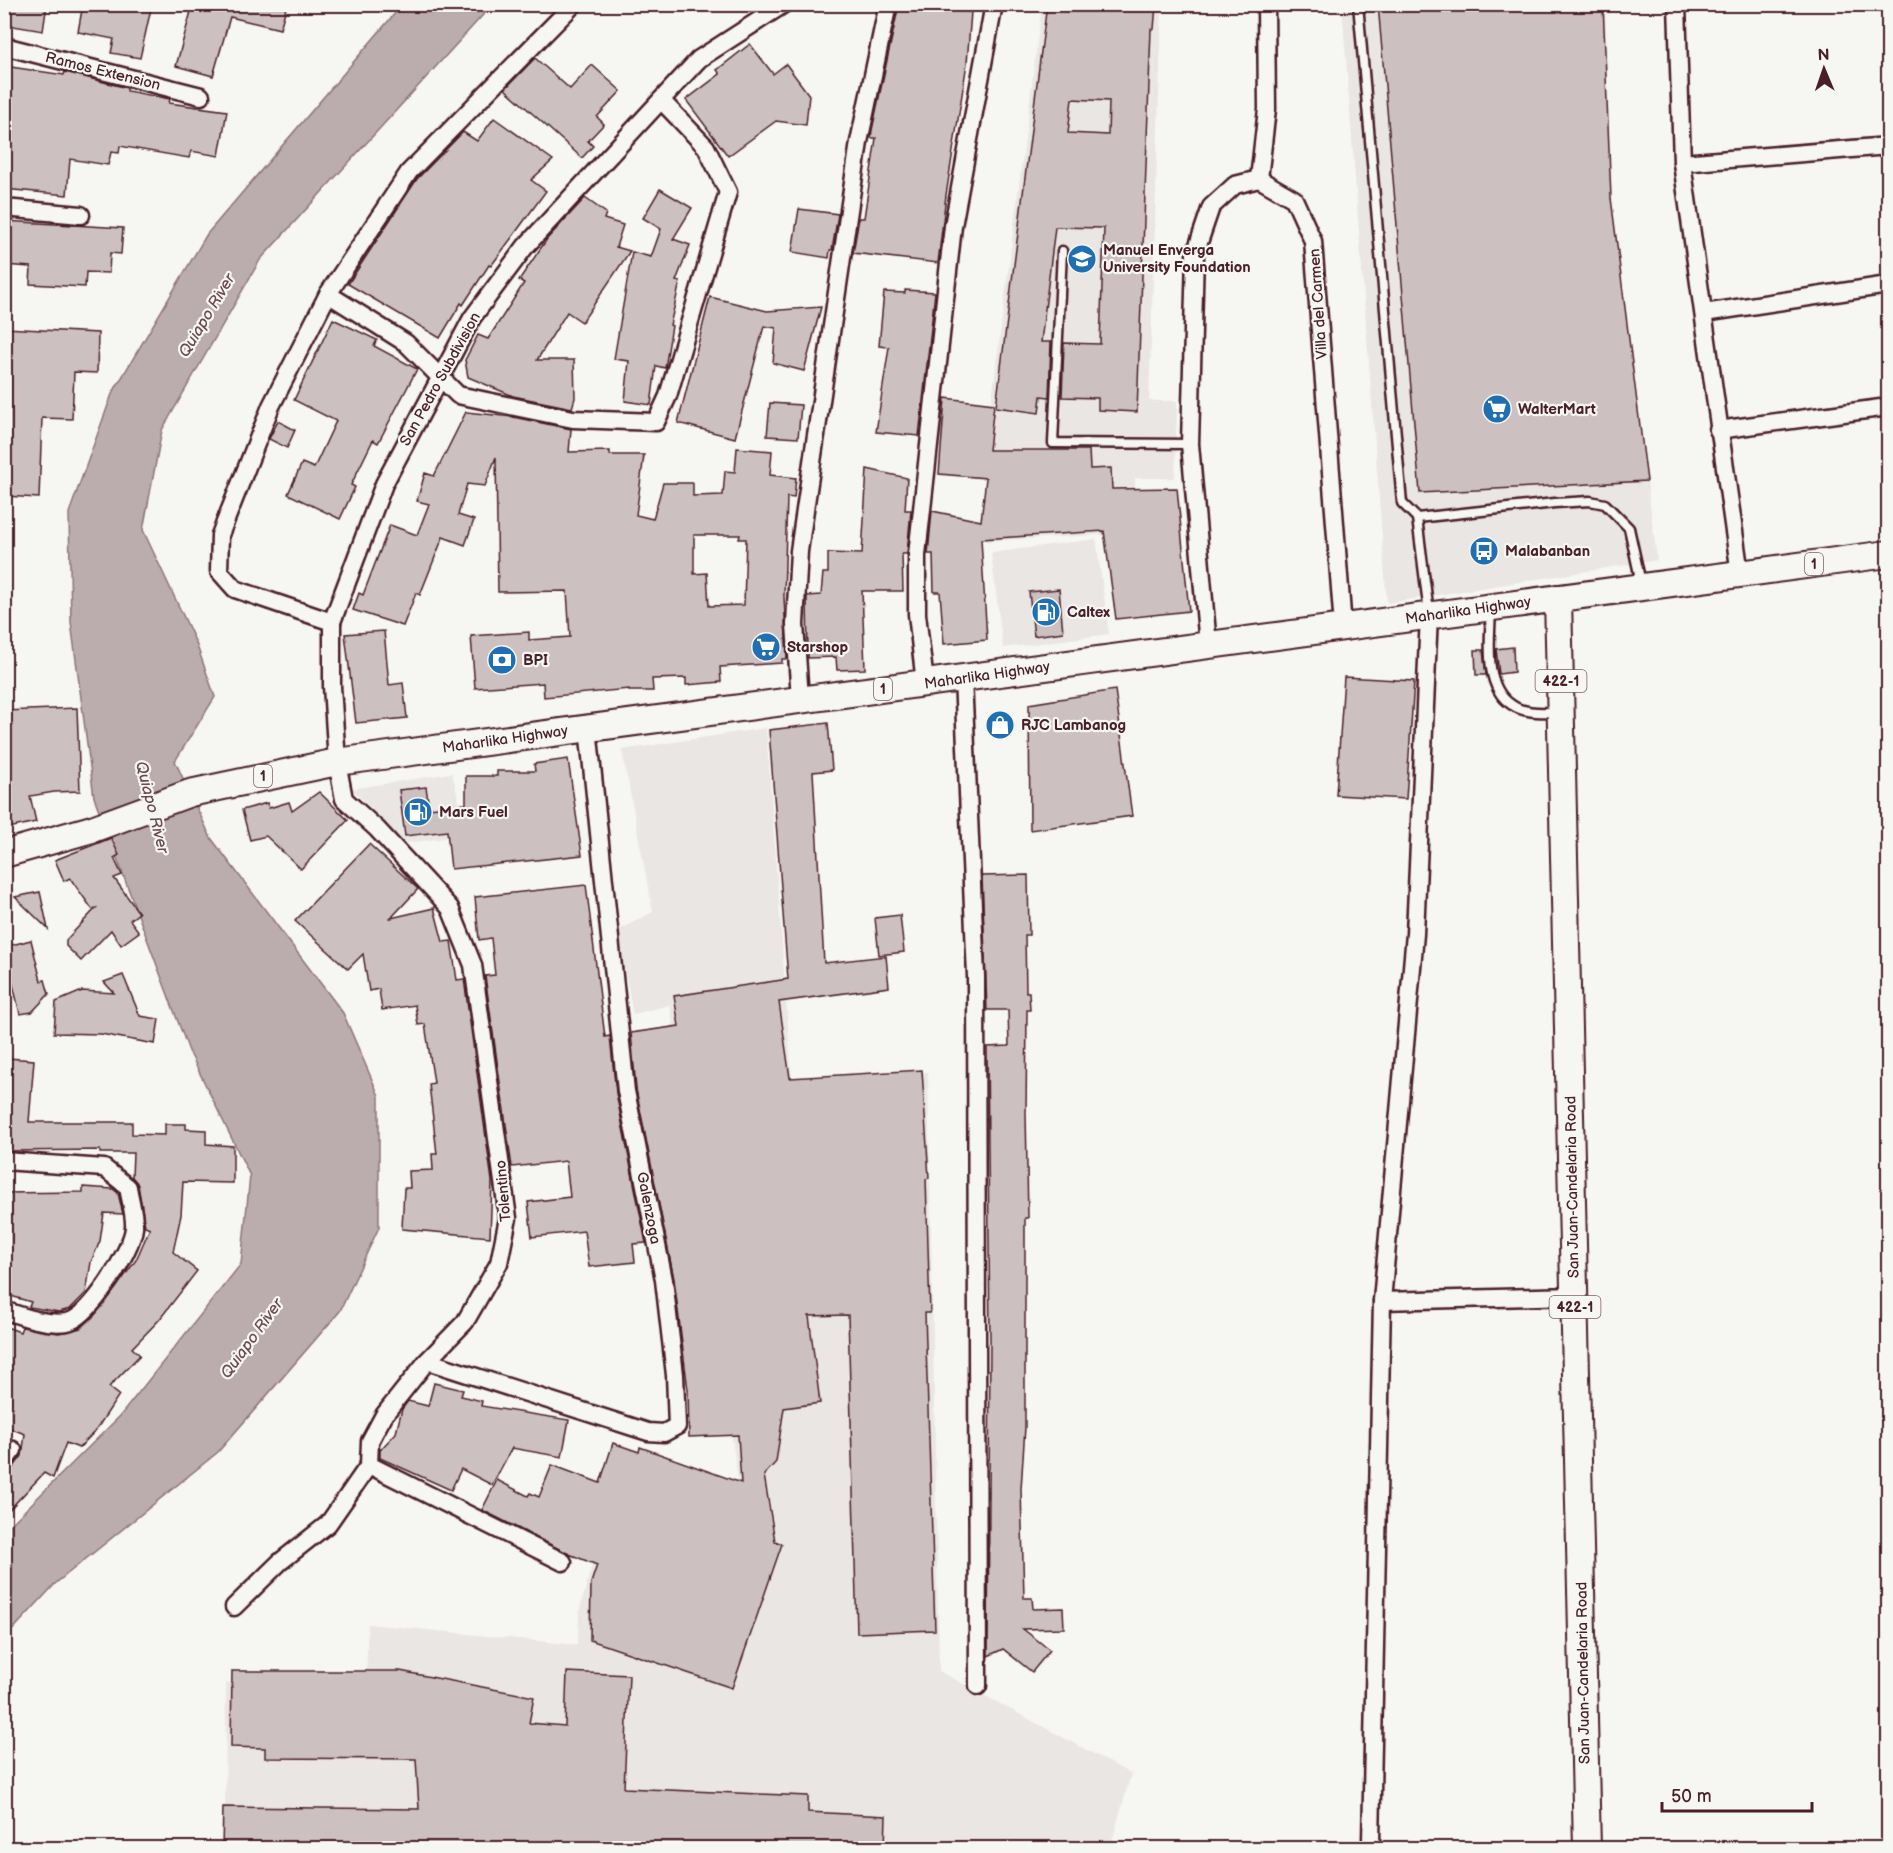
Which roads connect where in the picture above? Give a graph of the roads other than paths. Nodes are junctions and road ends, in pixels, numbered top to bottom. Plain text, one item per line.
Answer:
1 (574, 4) edge
2 (784, 4) edge
3 (888, 4) edge
4 (994, 4) edge
5 (1266, 4) edge
6 (1358, 4) edge
7 (1677, 4) edge
8 (4, 46) edge
9 (201, 96) dead end
10 (661, 100) junction
11 (1888, 146) edge
12 (1682, 163) junction
13 (1259, 179) junction
14 (4, 208) edge
15 (81, 215) dead end
16 (1062, 251) dead end
17 (1888, 285) edge
18 (328, 294) junction
19 (1704, 313) junction
20 (440, 374) junction
21 (1888, 407) edge
22 (1718, 430) junction
23 (1190, 444) junction
24 (1417, 518) junction
25 (1888, 554) edge
26 (1740, 573) junction
27 (1641, 587) junction
28 (1558, 598) junction
29 (1491, 607) junction
30 (1429, 615) junction
31 (332, 622) junction
32 (1343, 627) junction
33 (1208, 645) junction
34 (963, 678) junction
35 (925, 683) junction
36 (800, 699) junction
37 (1562, 712) junction
38 (588, 728) junction
39 (337, 762) junction
40 (4, 854) edge
41 (4, 1161) edge
42 (1575, 1296) junction
43 (1382, 1301) junction
44 (4, 1310) edge
45 (427, 1361) junction
46 (369, 1466) junction
47 (563, 1562) dead end
48 (234, 1607) dead end
49 (978, 1686) dead end
50 (1373, 1848) edge
51 (1587, 1848) edge

1 - 18 street
2 - 10 street, San Pedro Subdivision
3 - 36 street
4 - 35 street
5 - 13 street
6 - 24 lane
7 - 12 street
8 - 9 street, Ramos Extension
10 - 20 street, San Pedro Subdivision
10 - 20 street
11 - 12 street
12 - 19 street
13 - 23 street
13 - 32 street, Villa del Carmen
14 - 15 street
16 - 23 lane
17 - 19 street
18 - 20 street
18 - 31 street
19 - 22 street
20 - 31 street, San Pedro Subdivision
21 - 22 street
22 - 26 street
23 - 33 street
24 - 27 lane
24 - 30 lane
25 - 26 main road, Maharlika Highway / 1
26 - 27 main road, Maharlika Highway / 1
27 - 28 main road, Maharlika Highway / 1
28 - 29 main road, Maharlika Highway / 1
28 - 37 main road, San Juan-Candelaria Road / 422-1
29 - 30 main road, Maharlika Highway / 1
29 - 37 lane
30 - 32 main road, Maharlika Highway / 1
30 - 43 street
31 - 39 street, San Pedro Subdivision
32 - 33 main road, Maharlika Highway / 1
33 - 34 main road, Maharlika Highway / 1
34 - 35 main road, Maharlika Highway / 1
34 - 49 street
35 - 36 main road, Maharlika Highway / 1
36 - 38 main road, Maharlika Highway / 1
37 - 42 main road, San Juan-Candelaria Road / 422-1
38 - 39 main road, Maharlika Highway / 1
38 - 45 street, Galenzoga
39 - 40 main road, Maharlika Highway / 1
39 - 45 street, Tolentino
41 - 44 street
42 - 43 street
42 - 51 main road, San Juan-Candelaria Road / 422-1
43 - 50 street
45 - 46 street, Tolentino
46 - 47 street
46 - 48 street, Tolentino

